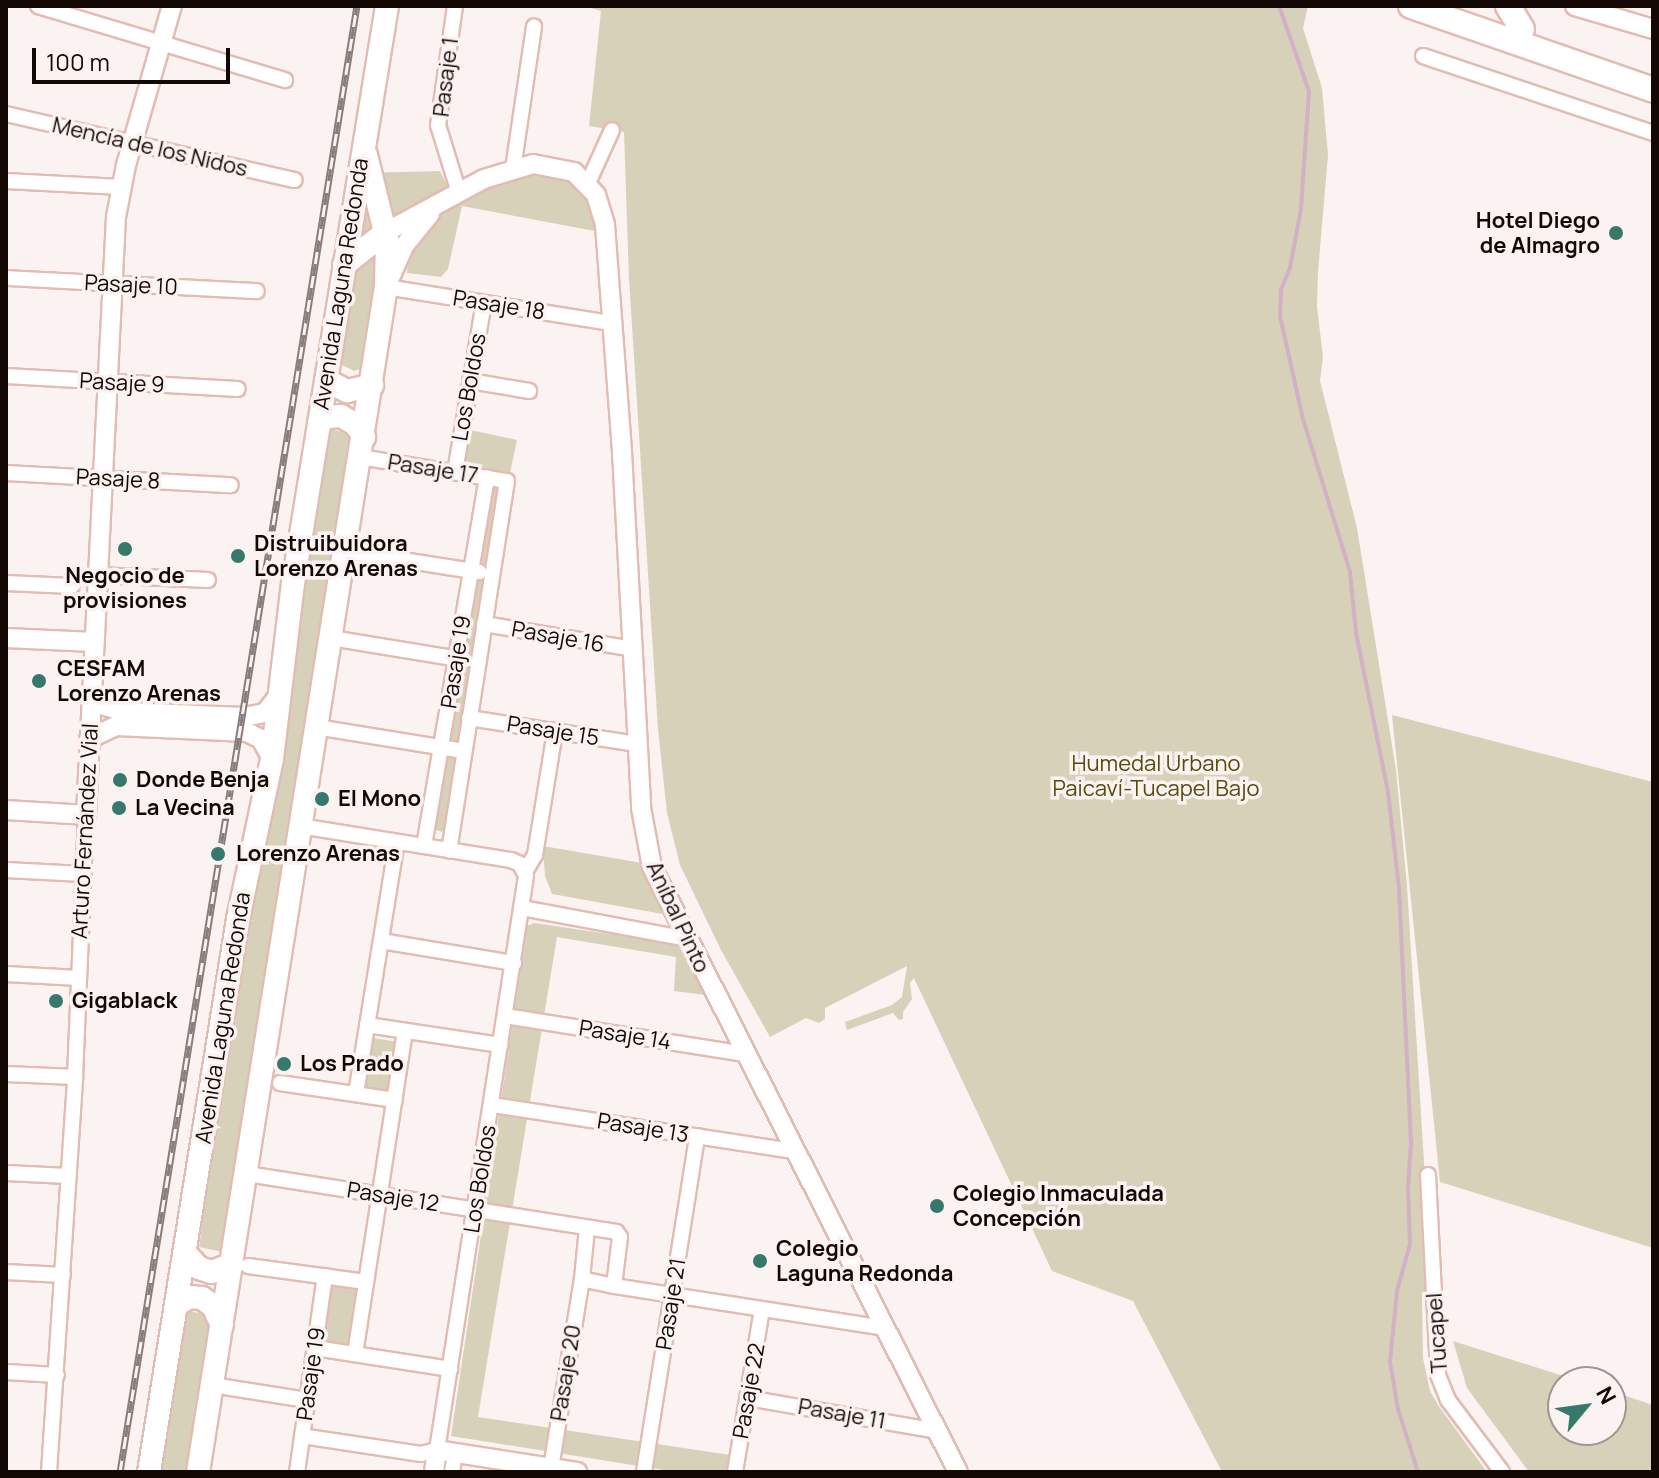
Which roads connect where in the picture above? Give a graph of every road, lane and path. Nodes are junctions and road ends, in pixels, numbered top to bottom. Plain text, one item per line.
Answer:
1 (38, 6) edge
2 (172, 6) edge
3 (387, 6) edge
4 (455, 6) edge
5 (1411, 6) edge
6 (1457, 6) edge
7 (1508, 6) edge
8 (1575, 6) edge
9 (534, 27) dead end
10 (1522, 29) junction
11 (1653, 29) edge
12 (162, 43) junction
13 (1423, 56) dead end
14 (1653, 74) edge
15 (285, 80) dead end
16 (1653, 90) edge
17 (6, 114) edge
18 (612, 130) dead end
19 (1653, 133) edge
20 (132, 142) junction
21 (363, 142) junction
22 (513, 169) junction
23 (295, 180) dead end
24 (6, 181) edge
25 (588, 183) junction
26 (121, 187) junction
27 (459, 193) junction
28 (440, 203) junction
29 (386, 232) junction
30 (344, 265) junction
31 (6, 278) edge
32 (111, 284) junction
33 (386, 287) junction
34 (257, 291) dead end
35 (484, 303) junction
36 (611, 323) junction
37 (6, 376) edge
38 (326, 380) junction
39 (470, 381) junction
40 (106, 382) junction
41 (372, 385) junction
42 (238, 389) dead end
43 (529, 391) dead end
44 (319, 423) junction
45 (362, 447) junction
46 (455, 472) junction
47 (6, 473) edge
48 (487, 477) junction
49 (102, 478) junction
50 (507, 481) joint
51 (231, 485) dead end
52 (345, 551) junction
53 (471, 571) junction
54 (97, 575) junction
55 (492, 575) junction
56 (208, 580) dead end
57 (6, 583) edge
58 (72, 586) dead end
59 (484, 624) junction
60 (6, 638) edge
61 (331, 638) junction
62 (94, 642) junction
63 (633, 649) junction
64 (456, 658) junction
65 (478, 663) junction
66 (92, 694) junction
67 (280, 694) junction
68 (469, 718) junction
69 (316, 727) junction
70 (555, 731) junction
71 (89, 739) junction
72 (637, 744) junction
73 (442, 746) junction
74 (464, 751) junction
75 (272, 759) junction
76 (6, 810) edge
77 (86, 815) junction
78 (300, 826) junction
79 (397, 842) junction
80 (424, 846) junction
81 (449, 850) junction
82 (6, 870) edge
83 (525, 872) junction
84 (83, 874) junction
85 (522, 908) junction
86 (687, 939) junction
87 (381, 941) junction
88 (514, 963) junction
89 (6, 974) edge
90 (79, 978) junction
91 (505, 1016) junction
92 (367, 1025) junction
93 (405, 1031) junction
94 (501, 1045) junction
95 (745, 1054) junction
96 (6, 1074) edge
97 (75, 1077) junction
98 (280, 1083) dead end
99 (356, 1094) junction
100 (395, 1100) junction
101 (492, 1105) junction
102 (697, 1136) junction
103 (794, 1151) junction
104 (6, 1173) edge
105 (247, 1174) junction
106 (1428, 1175) dead end
107 (68, 1176) junction
108 (380, 1195) junction
109 (475, 1212) junction
110 (587, 1228) junction
111 (185, 1253) junction
112 (240, 1265) junction
113 (6, 1272) edge
114 (63, 1275) junction
115 (325, 1276) junction
116 (582, 1279) junction
117 (366, 1282) junction
118 (614, 1286) junction
119 (672, 1295) junction
120 (176, 1305) junction
121 (762, 1309) junction
122 (222, 1325) junction
123 (884, 1328) junction
124 (315, 1348) junction
125 (355, 1354) junction
126 (450, 1369) junction
127 (6, 1372) edge
128 (57, 1375) junction
129 (212, 1385) junction
130 (748, 1398) junction
131 (307, 1400) junction
132 (937, 1431) junction
133 (302, 1436) junction
134 (446, 1452) junction
135 (551, 1468) junction
136 (49, 1472) edge
137 (149, 1472) edge
138 (198, 1472) edge
139 (297, 1472) edge
140 (434, 1472) edge
141 (452, 1472) edge
142 (577, 1472) edge
143 (644, 1472) edge
144 (735, 1472) edge
145 (958, 1472) edge
146 (1502, 1472) edge

1 - 12 street
2 - 12 street, Arturo Fernández Vial
3 - 21 main road
4 - 27 street, Pasaje 1
5 - 16 highway
6 - 10 highway
7 - 10 highway
8 - 11 street
9 - 22 street
10 - 14 highway
12 - 15 street
12 - 20 street, Arturo Fernández Vial
13 - 19 street
17 - 20 street, Mencía de los Nidos
18 - 25 street
20 - 23 street, Mencía de los Nidos
20 - 26 street, Arturo Fernández Vial
21 - 29 main road, Avenida Laguna Redonda
21 - 30 main road, Avenida Laguna Redonda
22 - 25 street
22 - 27 street
24 - 26 street
25 - 36 street, Aníbal Pinto
26 - 32 street, Arturo Fernández Vial
27 - 28 street
28 - 29 street
28 - 33 street
29 - 30 main road
29 - 33 main road, Avenida Laguna Redonda
30 - 38 main road, Avenida Laguna Redonda
31 - 32 street, Pasaje 10
32 - 34 street, Pasaje 10
32 - 40 street, Arturo Fernández Vial
33 - 35 street, Pasaje 18
33 - 41 main road, Avenida Laguna Redonda
35 - 36 street, Pasaje 18
35 - 39 street, Los Boldos
36 - 63 street, Aníbal Pinto
37 - 40 street, Pasaje 9
38 - 41 main road
38 - 44 main road, Avenida Laguna Redonda
39 - 43 street
39 - 46 street, Los Boldos
40 - 42 street, Pasaje 9
40 - 49 street, Arturo Fernández Vial
41 - 45 main road, Avenida Laguna Redonda
44 - 45 main road
44 - 67 main road, Avenida Laguna Redonda
45 - 46 street, Pasaje 17
45 - 52 main road, Avenida Laguna Redonda
46 - 48 street, Pasaje 17
47 - 49 street, Pasaje 8
48 - 50 street, Pasaje 17
48 - 53 street, Pasaje 19
49 - 51 street, Pasaje 8
49 - 54 street, Arturo Fernández Vial
50 - 55 street, Pasaje 19
52 - 53 street
52 - 61 main road, Avenida Laguna Redonda
53 - 55 street
53 - 64 street, Pasaje 19
54 - 56 street
54 - 62 street, Arturo Fernández Vial
55 - 59 street, Pasaje 19
57 - 58 street
59 - 63 street, Pasaje 16
59 - 65 street, Pasaje 19
60 - 62 street
61 - 64 street
61 - 69 main road, Avenida Laguna Redonda
62 - 66 street, Arturo Fernández Vial
63 - 72 street, Aníbal Pinto
64 - 65 street
64 - 73 street, Pasaje 19
65 - 68 street, Pasaje 19
66 - 67 street
66 - 71 street, Arturo Fernández Vial
67 - 75 main road, Avenida Laguna Redonda
68 - 70 street, Pasaje 15
68 - 74 street, Pasaje 19
69 - 73 street
69 - 78 main road, Avenida Laguna Redonda
70 - 72 street, Pasaje 15
70 - 83 street
71 - 75 street
71 - 77 street, Arturo Fernández Vial
72 - 86 street, Aníbal Pinto
73 - 74 street
73 - 80 street, Pasaje 19
74 - 81 street, Pasaje 19
75 - 111 main road, Avenida Laguna Redonda
76 - 77 street
77 - 84 street, Arturo Fernández Vial
78 - 79 street
78 - 105 main road, Avenida Laguna Redonda
79 - 80 street
79 - 87 street
80 - 81 street
81 - 83 street
82 - 84 street
83 - 85 street, Los Boldos
84 - 90 street, Arturo Fernández Vial
85 - 86 street
85 - 88 street, Los Boldos
86 - 95 street, Aníbal Pinto
87 - 88 street
87 - 92 street
88 - 91 street, Los Boldos
89 - 90 street
90 - 97 street, Arturo Fernández Vial
91 - 94 street, Los Boldos
91 - 95 street, Pasaje 14
92 - 93 street
92 - 99 street
93 - 94 street
93 - 100 street, Pasaje 19
94 - 101 street, Los Boldos
95 - 103 street, Aníbal Pinto
96 - 97 street
97 - 107 street, Arturo Fernández Vial
98 - 99 street
99 - 100 street
100 - 108 street, Pasaje 19
101 - 102 street, Pasaje 13
101 - 109 street, Los Boldos
102 - 103 street, Pasaje 13
102 - 119 street, Pasaje 21
103 - 123 street, Aníbal Pinto
104 - 107 street
105 - 108 street, Pasaje 12
105 - 112 main road, Avenida Laguna Redonda
106 - 146 street, Tucapel
107 - 114 street, Arturo Fernández Vial
108 - 109 street, Pasaje 12
108 - 117 street, Pasaje 19
109 - 110 street, Pasaje 12
109 - 126 street, Los Boldos
110 - 116 street
110 - 118 street, Pasaje 12
111 - 112 main road
111 - 120 main road, Avenida Laguna Redonda
112 - 115 street
112 - 122 main road, Avenida Laguna Redonda
113 - 114 street
114 - 128 street, Arturo Fernández Vial
115 - 117 street
115 - 124 street, Pasaje 19
116 - 118 street
116 - 135 street, Pasaje 20
117 - 125 street, Pasaje 19
118 - 119 street
119 - 121 street
119 - 143 street, Pasaje 21
120 - 122 main road
120 - 137 main road, Avenida Laguna Redonda
121 - 123 street
121 - 130 street, Pasaje 22
122 - 129 main road, Avenida Laguna Redonda
123 - 132 street, Aníbal Pinto
124 - 125 street
124 - 131 street, Pasaje 19
125 - 126 street
126 - 134 street, Los Boldos
127 - 128 street
128 - 136 street, Arturo Fernández Vial
129 - 131 street
129 - 138 main road, Avenida Laguna Redonda
130 - 132 street, Pasaje 11
130 - 144 street, Pasaje 22
131 - 133 street, Pasaje 19
132 - 145 street, Aníbal Pinto
133 - 134 street
133 - 139 street, Pasaje 19
134 - 135 street
134 - 140 street
134 - 141 street, Los Boldos
135 - 142 street

